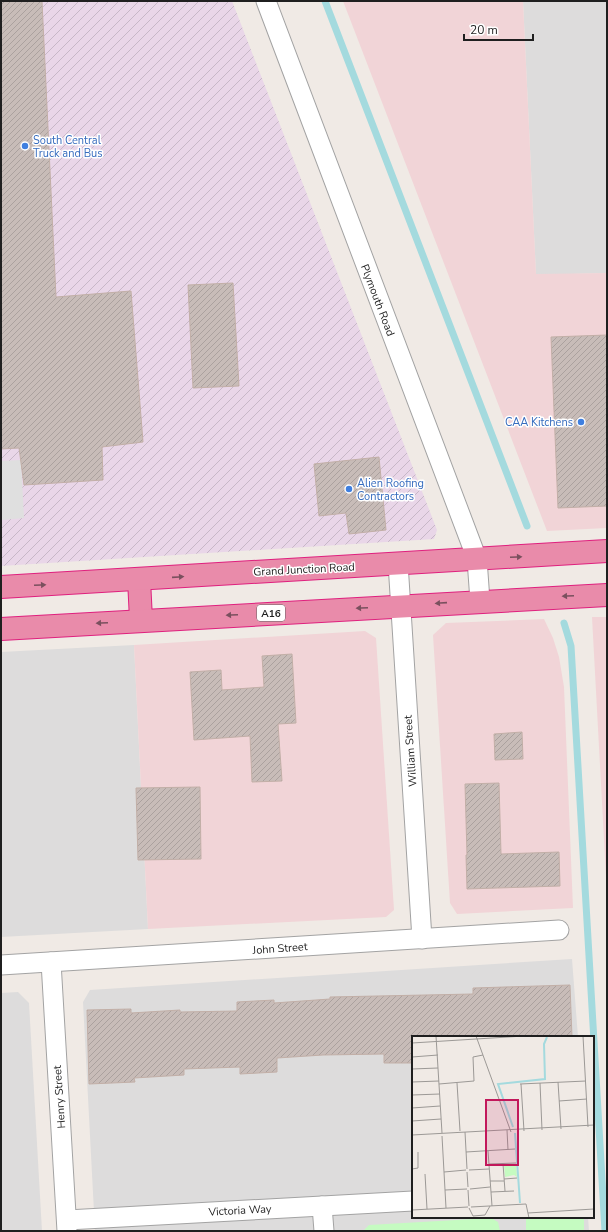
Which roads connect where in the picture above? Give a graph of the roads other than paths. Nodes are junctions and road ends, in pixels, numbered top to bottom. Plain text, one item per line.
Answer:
1 (266, 1) edge
2 (607, 551) edge
3 (477, 559) junction
4 (398, 564) junction
5 (139, 579) junction
6 (1, 587) edge
7 (607, 594) edge
8 (480, 601) junction
9 (401, 606) junction
10 (141, 620) junction
11 (1, 629) edge
12 (559, 930) dead end
13 (422, 939) junction
14 (51, 962) junction
15 (1, 965) edge
16 (412, 1201) edge
17 (322, 1206) junction
18 (67, 1226) edge
19 (324, 1231) edge

1 - 3 street, Plymouth Road
3 -> 2 highway, Grand Junction Road
3 - 4 highway, Grand Junction Road
3 - 8 street, Plymouth Road
5 -> 4 highway, Grand Junction Road
4 - 9 street, William Street
6 -> 5 highway, Grand Junction Road
5 - 10 highway
7 -> 8 highway, A16
8 -> 9 highway, A16
9 -> 10 highway, A16
9 - 13 street, William Street
10 -> 11 highway, A16
12 - 13 street, John Street
13 - 14 street, John Street
14 - 15 street, John Street
14 - 18 street, Henry Street
16 - 17 street, Victoria Way
17 - 18 street, Victoria Way
17 - 19 street

